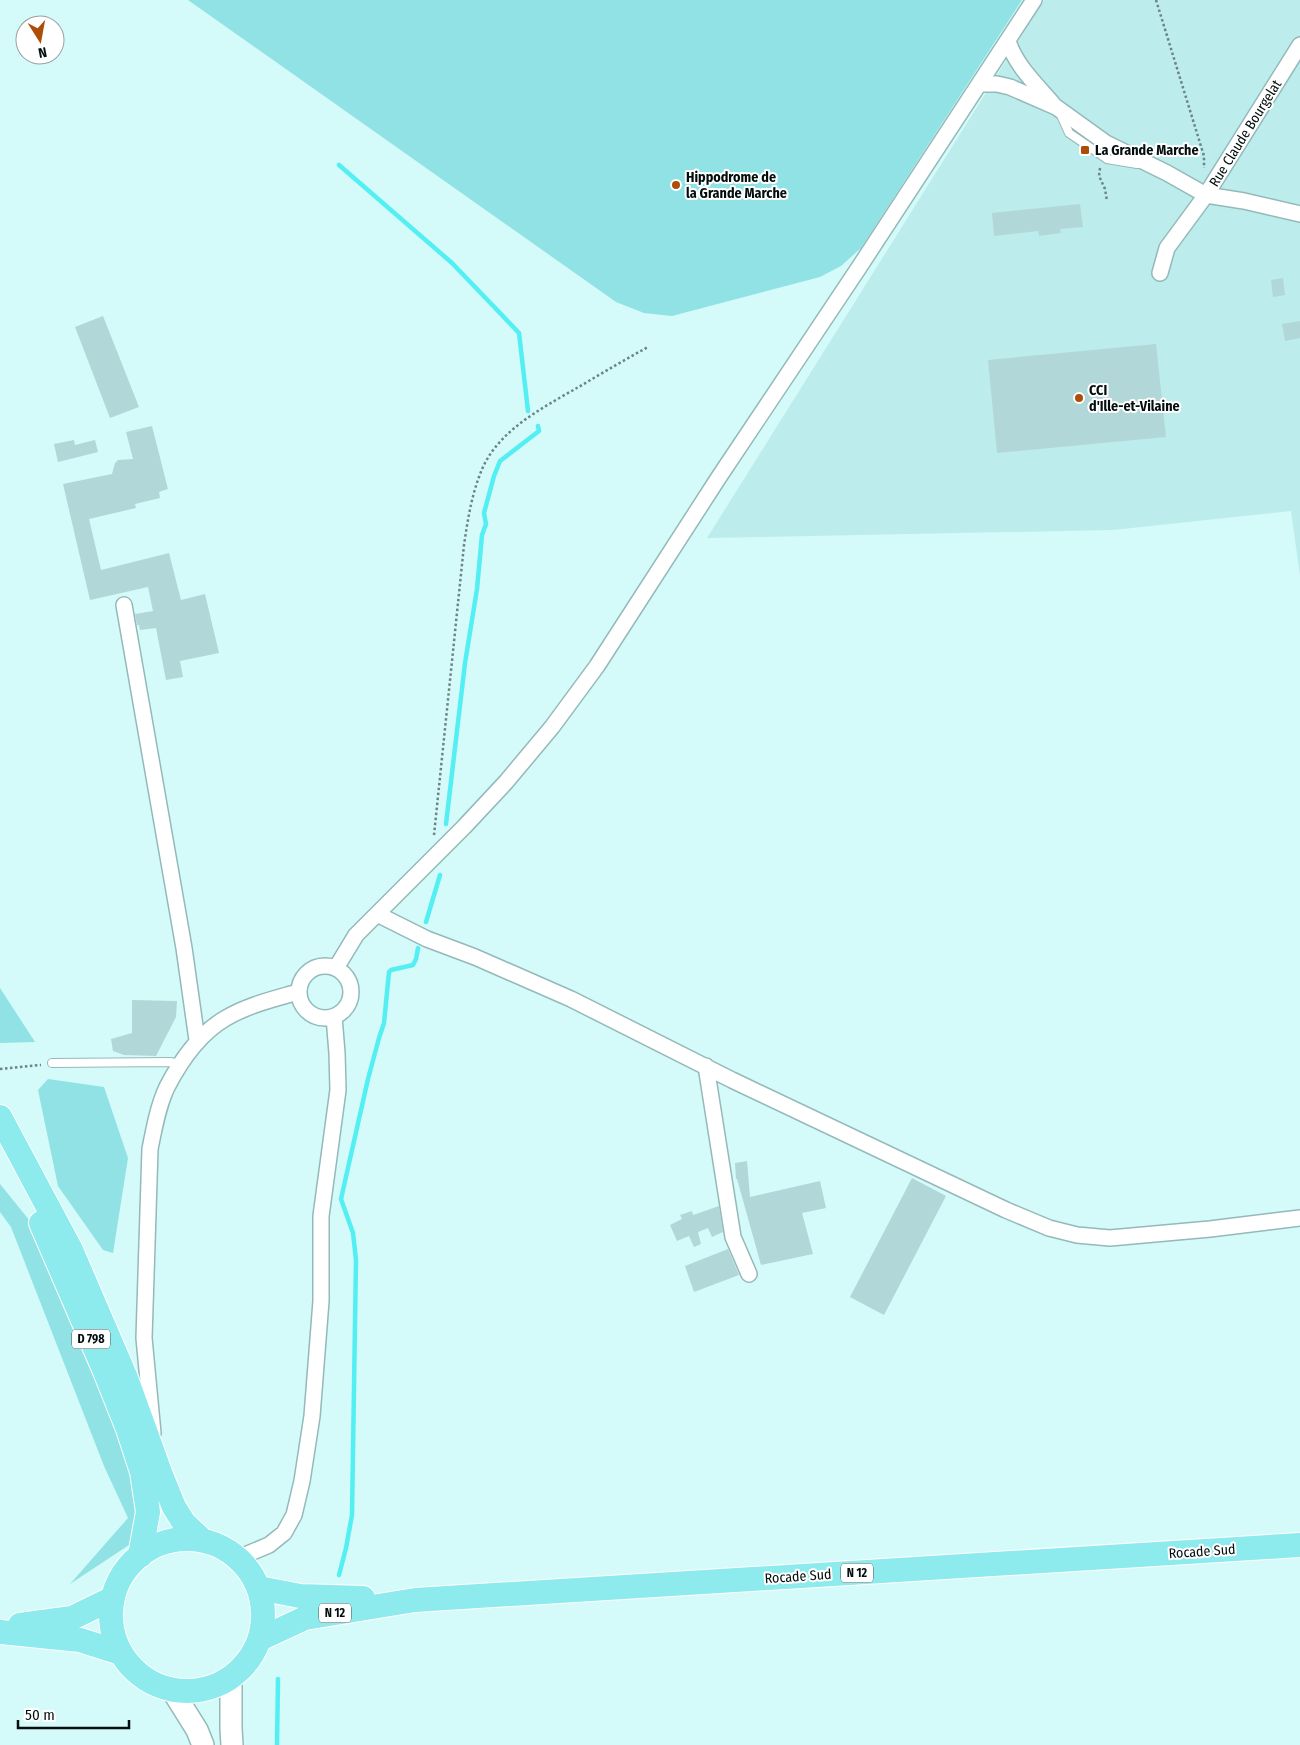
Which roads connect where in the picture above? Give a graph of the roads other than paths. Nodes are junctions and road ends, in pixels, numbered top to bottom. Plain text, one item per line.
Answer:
1 (1034, 0) edge
2 (1008, 41) junction
3 (1300, 45) edge
4 (979, 84) junction
5 (1056, 107) junction
6 (1152, 166) junction
7 (1206, 195) junction
8 (1300, 214) edge
9 (1160, 273) dead end
10 (124, 605) dead end
11 (377, 914) junction
12 (336, 968) junction
13 (298, 992) junction
14 (334, 1017) junction
15 (198, 1040) junction
16 (52, 1063) road end
17 (181, 1064) junction
18 (706, 1066) junction
19 (3, 1123) edge
20 (1300, 1218) edge
21 (749, 1274) dead end
22 (156, 1459) junction
23 (202, 1540) junction
24 (1300, 1545) edge
25 (140, 1556) junction
26 (238, 1558) junction
27 (259, 1588) junction
28 (113, 1598) junction
29 (415, 1600) junction
30 (0, 1630) edge
31 (260, 1639) junction
32 (121, 1653) junction
33 (231, 1678) junction
34 (172, 1690) junction
35 (203, 1745) edge
36 (232, 1745) edge

1 - 2 street
2 - 4 street
2 - 5 street, Rue Claude Bourgelat
3 - 7 street, Rue Claude Bourgelat
4 - 5 street, Rue Claude Bourgelat
4 - 11 street
5 - 6 street, Rue Claude Bourgelat
5 - 6 lane
6 - 7 street, Rue Claude Bourgelat
7 - 8 street, Rue Claude Bourgelat
7 - 9 street
10 - 15 street
11 - 12 street
11 - 18 street
12 - 13 street
12 - 14 street
13 - 14 street
13 - 15 street
14 - 26 street
15 - 17 street
16 - 17 lane
17 - 22 street
18 - 20 street
18 - 21 street
19 - 22 main road, D 798
19 - 25 main road, D 798
22 - 23 main road, D 798
23 - 25 main road
23 - 26 main road
24 - 29 main road, Rocade Sud / N 12
25 - 28 main road
26 - 27 main road
27 - 29 main road, Rocade Sud / N 12
27 - 31 main road
28 - 30 main road
28 - 32 main road
29 - 31 main road, Rocade Sud / N 12
30 - 32 main road
31 - 33 main road
32 - 34 main road
33 - 34 main road
33 - 36 street
34 - 35 street

